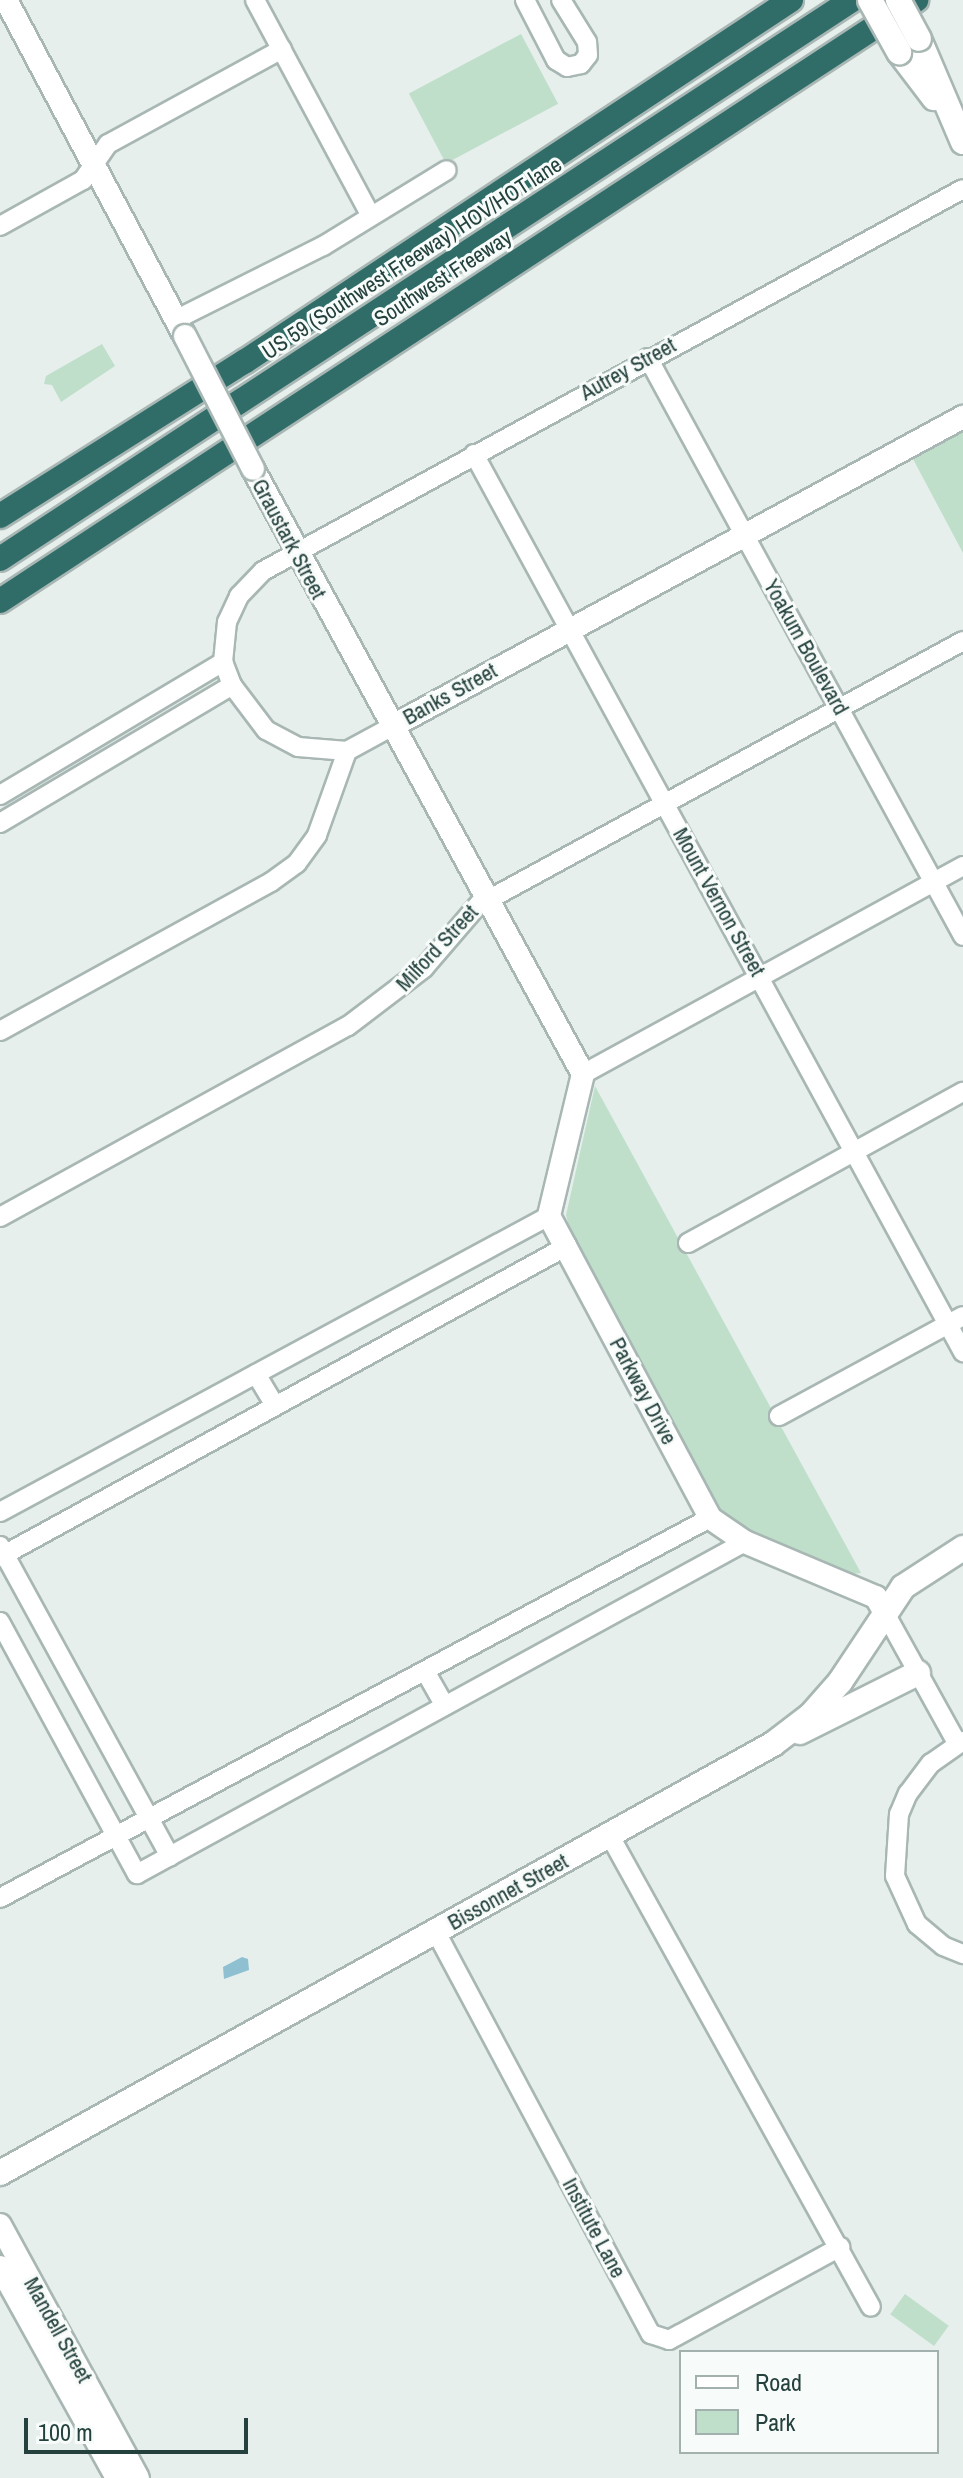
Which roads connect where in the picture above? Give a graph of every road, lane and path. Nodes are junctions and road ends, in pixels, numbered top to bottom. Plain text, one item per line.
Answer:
1 (6, 0) edge
2 (255, 0) edge
3 (525, 0) edge
4 (561, 0) edge
5 (791, 0) edge
6 (852, 0) edge
7 (870, 0) edge
8 (898, 0) edge
9 (916, 0) edge
10 (909, 46) junction
11 (282, 49) junction
12 (959, 135) edge
13 (94, 163) junction
14 (447, 170) dead end
15 (963, 189) edge
16 (371, 216) junction
17 (0, 226) edge
18 (182, 327) junction
19 (648, 358) junction
20 (963, 417) edge
21 (474, 454) junction
22 (0, 516) edge
23 (744, 535) junction
24 (294, 552) junction
25 (0, 559) edge
26 (0, 601) edge
27 (570, 629) junction
28 (963, 641) edge
29 (223, 662) junction
30 (232, 685) junction
31 (840, 708) junction
32 (391, 727) junction
33 (347, 751) junction
34 (0, 795) edge
35 (666, 804) junction
36 (0, 823) edge
37 (963, 866) edge
38 (934, 882) junction
39 (484, 898) junction
40 (963, 936) edge
41 (759, 976) junction
42 (0, 1031) edge
43 (583, 1074) junction
44 (963, 1092) edge
45 (852, 1152) junction
46 (549, 1216) junction
47 (0, 1217) edge
48 (688, 1243) dead end
49 (567, 1246) junction
50 (956, 1320) edge
51 (963, 1352) edge
52 (256, 1374) junction
53 (275, 1406) junction
54 (779, 1416) dead end
55 (0, 1512) edge
56 (710, 1518) junction
57 (745, 1542) junction
58 (963, 1548) edge
59 (2, 1552) edge
60 (885, 1613) junction
61 (0, 1622) edge
62 (425, 1671) junction
63 (918, 1673) junction
64 (445, 1706) junction
65 (960, 1742) edge
66 (773, 1744) junction
67 (150, 1819) junction
68 (610, 1836) junction
69 (116, 1837) junction
70 (170, 1856) junction
71 (0, 1898) edge
72 (436, 1932) junction
73 (963, 1954) edge
74 (0, 2173) edge
75 (0, 2225) edge
76 (840, 2247) junction
77 (0, 2267) edge
78 (871, 2307) dead end
79 (117, 2478) edge
80 (138, 2478) edge

1 - 13 street, Graustark Street
2 - 11 street
3 - 4 street
5 - 22 highway, Southwest Freeway
6 - 25 highway, US 59 (Southwest Freeway) HOV/HOT lane
7 - 10 main road, bridge
8 - 10 main road, bridge
9 - 26 highway, Southwest Freeway
10 - 12 main road
11 - 13 street
11 - 16 street
13 - 17 street
13 - 18 street, Graustark Street
14 - 16 street
15 - 19 street, Autrey Street
16 - 18 street
18 - 24 street, Graustark Street, bridge
19 - 21 street, Autrey Street
19 - 23 street, Yoakum Boulevard
20 - 23 street, Banks Street
21 - 24 street, Autrey Street
21 - 27 street, Mount Vernon Street
23 - 27 street, Banks Street
23 - 31 street, Yoakum Boulevard
24 - 29 street, Autrey Street
24 - 32 street, Graustark Street
27 - 32 street, Banks Street
27 - 35 street, Mount Vernon Street
28 - 31 street, Milford Street
29 - 30 street
29 - 34 street
30 - 33 street
30 - 36 street
31 - 35 street, Milford Street
31 - 38 street, Yoakum Boulevard
32 - 33 street, Banks Street
32 - 39 street, Graustark Street
33 - 42 street
35 - 39 street, Milford Street
35 - 41 street, Mount Vernon Street
37 - 38 street
38 - 40 street, Yoakum Boulevard
38 - 41 street
39 - 43 street, Graustark Street
39 - 47 street, Milford Street
41 - 43 street
41 - 45 street, Mount Vernon Street
43 - 46 street
44 - 45 street
45 - 48 street
45 - 50 street, Mount Vernon Street
46 - 49 street, Parkway Drive
46 - 52 street
49 - 53 street
49 - 56 street, Parkway Drive
50 - 51 street, Mount Vernon Street
50 - 54 street
52 - 53 street
52 - 55 street
53 - 59 street
56 - 57 street, Parkway Drive
56 - 62 street
57 - 60 street, Parkway Drive
57 - 64 street
58 - 60 main road, Bissonnet Street
59 - 67 street
60 - 63 street
60 - 66 main road, Bissonnet Street
61 - 69 street
62 - 64 street
62 - 67 street
63 - 65 street
63 - 66 main road
64 - 70 street
65 - 73 street
66 - 68 main road, Bissonnet Street
67 - 69 street
67 - 70 street
68 - 72 main road, Bissonnet Street
68 - 76 street
69 - 70 street
69 - 71 street
72 - 74 main road, Bissonnet Street
72 - 76 street, Institute Lane
75 - 80 street, Mandell Street
76 - 78 street
77 - 79 street, Mandell Street

